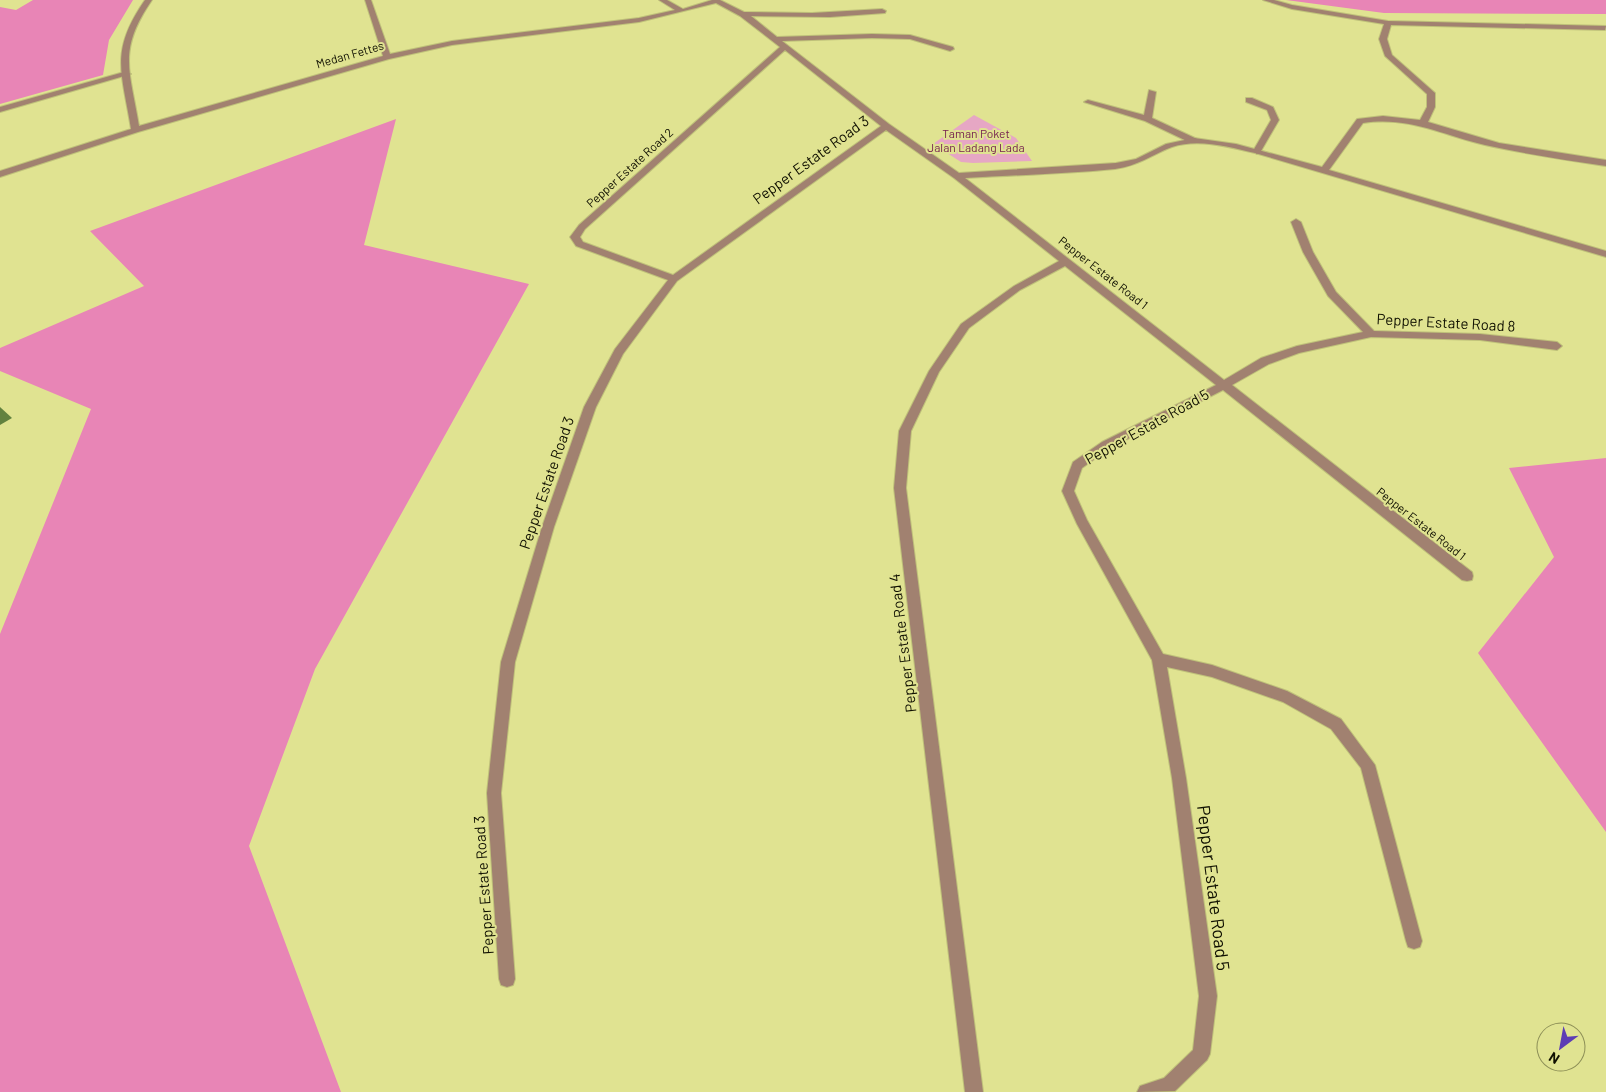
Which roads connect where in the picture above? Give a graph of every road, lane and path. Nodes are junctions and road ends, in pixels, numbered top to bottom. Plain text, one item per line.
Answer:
1 (149, 0) edge
2 (368, 0) edge
3 (662, 0) edge
4 (716, 0) edge
5 (1266, 0) edge
6 (682, 11) junction
7 (882, 11) dead end
8 (743, 14) junction
9 (1388, 23) junction
10 (1606, 28) edge
11 (781, 43) junction
12 (950, 49) dead end
13 (388, 57) junction
14 (126, 74) junction
15 (1152, 92) dead end
16 (1249, 100) dead end
17 (1088, 102) dead end
18 (0, 110) edge
19 (1148, 119) junction
20 (1423, 123) junction
21 (886, 126) junction
22 (136, 130) junction
23 (1194, 141) junction
24 (1257, 152) junction
25 (1606, 162) edge
26 (1324, 171) junction
27 (0, 174) edge
28 (957, 176) junction
29 (1296, 222) dead end
30 (1606, 254) edge
31 (1067, 261) junction
32 (674, 279) junction
33 (1371, 334) junction
34 (1557, 346) dead end
35 (1224, 385) junction
36 (1467, 576) dead end
37 (1159, 659) junction
38 (1414, 941) dead end
39 (507, 979) dead end
40 (974, 1092) edge
41 (1146, 1092) edge

1 - 14 street
2 - 13 street
3 - 6 street
4 - 6 street, Medan Fettes
4 - 8 street, Pepper Estate Road 1
5 - 9 street
6 - 13 street, Medan Fettes
7 - 8 street
8 - 11 street, Pepper Estate Road 1
9 - 10 street
9 - 20 street
11 - 12 street
11 - 21 street, Pepper Estate Road 1
11 - 32 street, Pepper Estate Road 2
13 - 22 street, Medan Fettes
14 - 18 street
14 - 22 street
15 - 19 street
16 - 24 street
17 - 19 street
19 - 23 street
20 - 25 street
20 - 26 street
21 - 28 street, Pepper Estate Road 1
21 - 32 street, Pepper Estate Road 3
22 - 27 street, Medan Fettes
23 - 24 street
23 - 28 street
24 - 26 street
26 - 30 street
28 - 31 street, Pepper Estate Road 1
29 - 33 street
31 - 35 street, Pepper Estate Road 1
31 - 40 street, Pepper Estate Road 4
32 - 39 street, Pepper Estate Road 3
33 - 34 street, Pepper Estate Road 8
33 - 35 street, Pepper Estate Road 8
35 - 36 street, Pepper Estate Road 1
35 - 37 street, Pepper Estate Road 5
37 - 38 street
37 - 41 street, Pepper Estate Road 5

